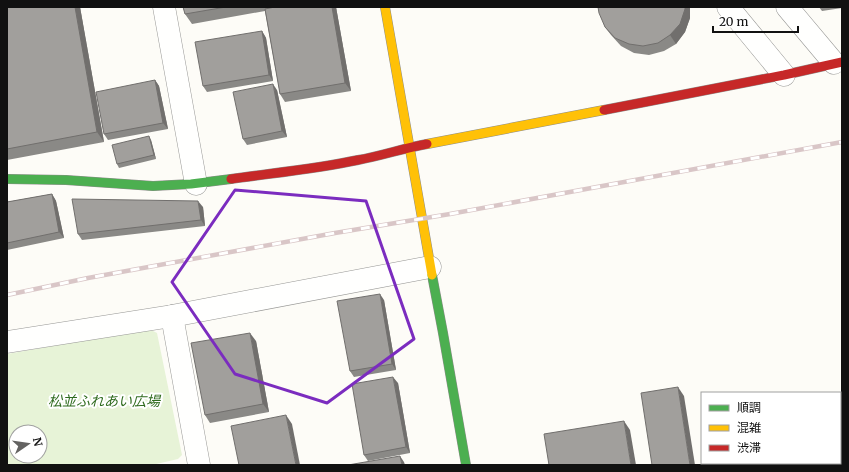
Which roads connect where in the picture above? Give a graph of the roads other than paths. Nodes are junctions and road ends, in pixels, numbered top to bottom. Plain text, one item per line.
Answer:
1 (164, 7) edge
2 (385, 7) edge
3 (728, 7) edge
4 (787, 7) edge
5 (838, 62) edge
6 (784, 75) junction
7 (410, 147) junction
8 (7, 179) edge
9 (196, 184) junction
10 (430, 267) junction
11 (172, 316) junction
12 (7, 342) edge
13 (199, 465) edge
14 (466, 465) edge

1 - 9 street
2 - 7 street
3 - 6 street
4 - 5 street
5 - 6 street
6 - 7 street
7 - 9 street
7 - 10 street
8 - 9 street
10 - 11 street
10 - 14 street
11 - 12 street
11 - 13 street

